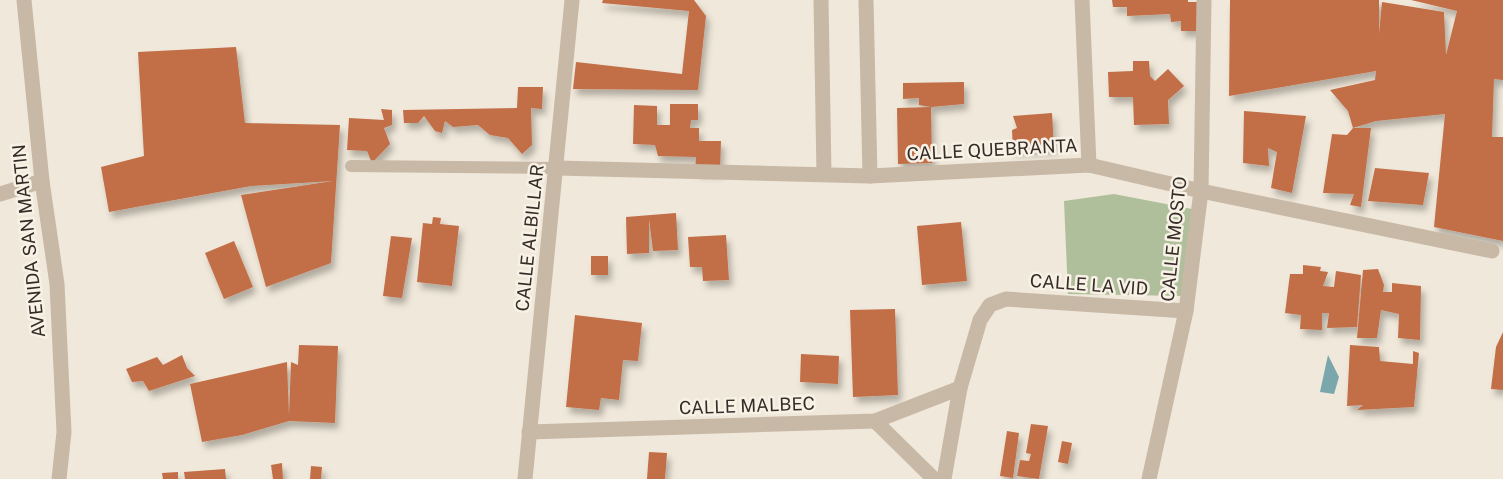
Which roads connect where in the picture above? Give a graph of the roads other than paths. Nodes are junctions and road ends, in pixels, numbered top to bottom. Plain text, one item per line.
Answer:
1 (24, 0) edge
2 (572, 0) edge
3 (821, 0) edge
4 (866, 0) edge
5 (1082, 0) edge
6 (1204, 0) edge
7 (1089, 165) junction
8 (351, 166) dead end
9 (557, 168) junction
10 (824, 174) junction
11 (870, 176) junction
12 (42, 181) junction
13 (1200, 191) junction
14 (0, 194) edge
15 (1492, 251) dead end
16 (1186, 310) junction
17 (960, 388) junction
18 (874, 421) junction
19 (529, 432) junction
20 (59, 479) edge
21 (525, 479) edge
22 (934, 479) edge
23 (944, 479) edge
24 (1149, 479) edge

1 - 12 street, AVENIDA SAN MARTIN
2 - 9 street, CALLE ALBILLAR
3 - 10 street
4 - 11 street
5 - 7 street
6 - 13 street, CALLE MOSTO
7 - 11 street, CALLE QUEBRANTA
7 - 13 street, CALLE QUEBRANTA
8 - 9 lane
9 - 10 street, CALLE QUEBRANTA
9 - 19 street, CALLE ALBILLAR
10 - 11 street, CALLE QUEBRANTA
12 - 14 street
12 - 20 street, AVENIDA SAN MARTIN
13 - 15 street, CALLE QUEBRANTA
13 - 16 street, CALLE MOSTO
16 - 17 street, CALLE LA VID
16 - 24 street, CALLE MOSTO
17 - 18 street, CALLE MALBEC
17 - 23 street
18 - 19 street, CALLE MALBEC
18 - 22 street
19 - 21 street, CALLE ALBILLAR

